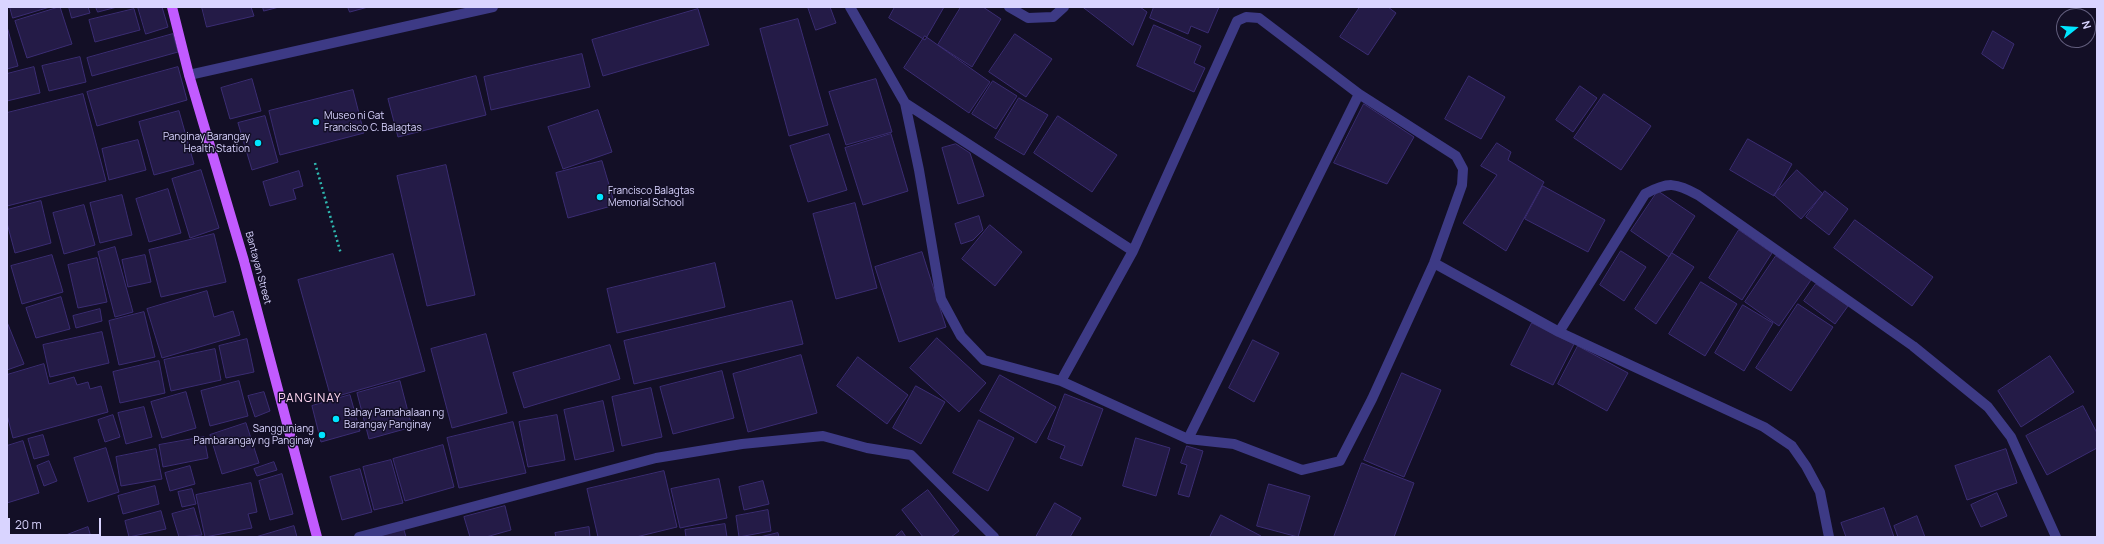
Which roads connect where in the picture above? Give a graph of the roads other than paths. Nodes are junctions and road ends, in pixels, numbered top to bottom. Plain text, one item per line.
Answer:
1 (172, 7) edge
2 (493, 7) edge
3 (850, 7) edge
4 (1009, 7) edge
5 (1064, 7) edge
6 (189, 75) junction
7 (1359, 94) junction
8 (905, 103) junction
9 (1133, 251) junction
10 (1434, 264) junction
11 (1559, 332) junction
12 (1061, 381) junction
13 (1188, 438) junction
14 (317, 537) edge
15 (360, 537) edge
16 (994, 537) edge
17 (1829, 537) edge
18 (2056, 537) edge

1 - 6 main road, Bantayan Street
2 - 6 street
3 - 8 street
4 - 5 street
6 - 14 main road, Bantayan Street
7 - 9 street
7 - 10 street
7 - 13 street
8 - 9 street
8 - 12 street
9 - 12 street
10 - 11 street
10 - 13 street
11 - 17 street
11 - 18 street
12 - 13 street
15 - 16 street

